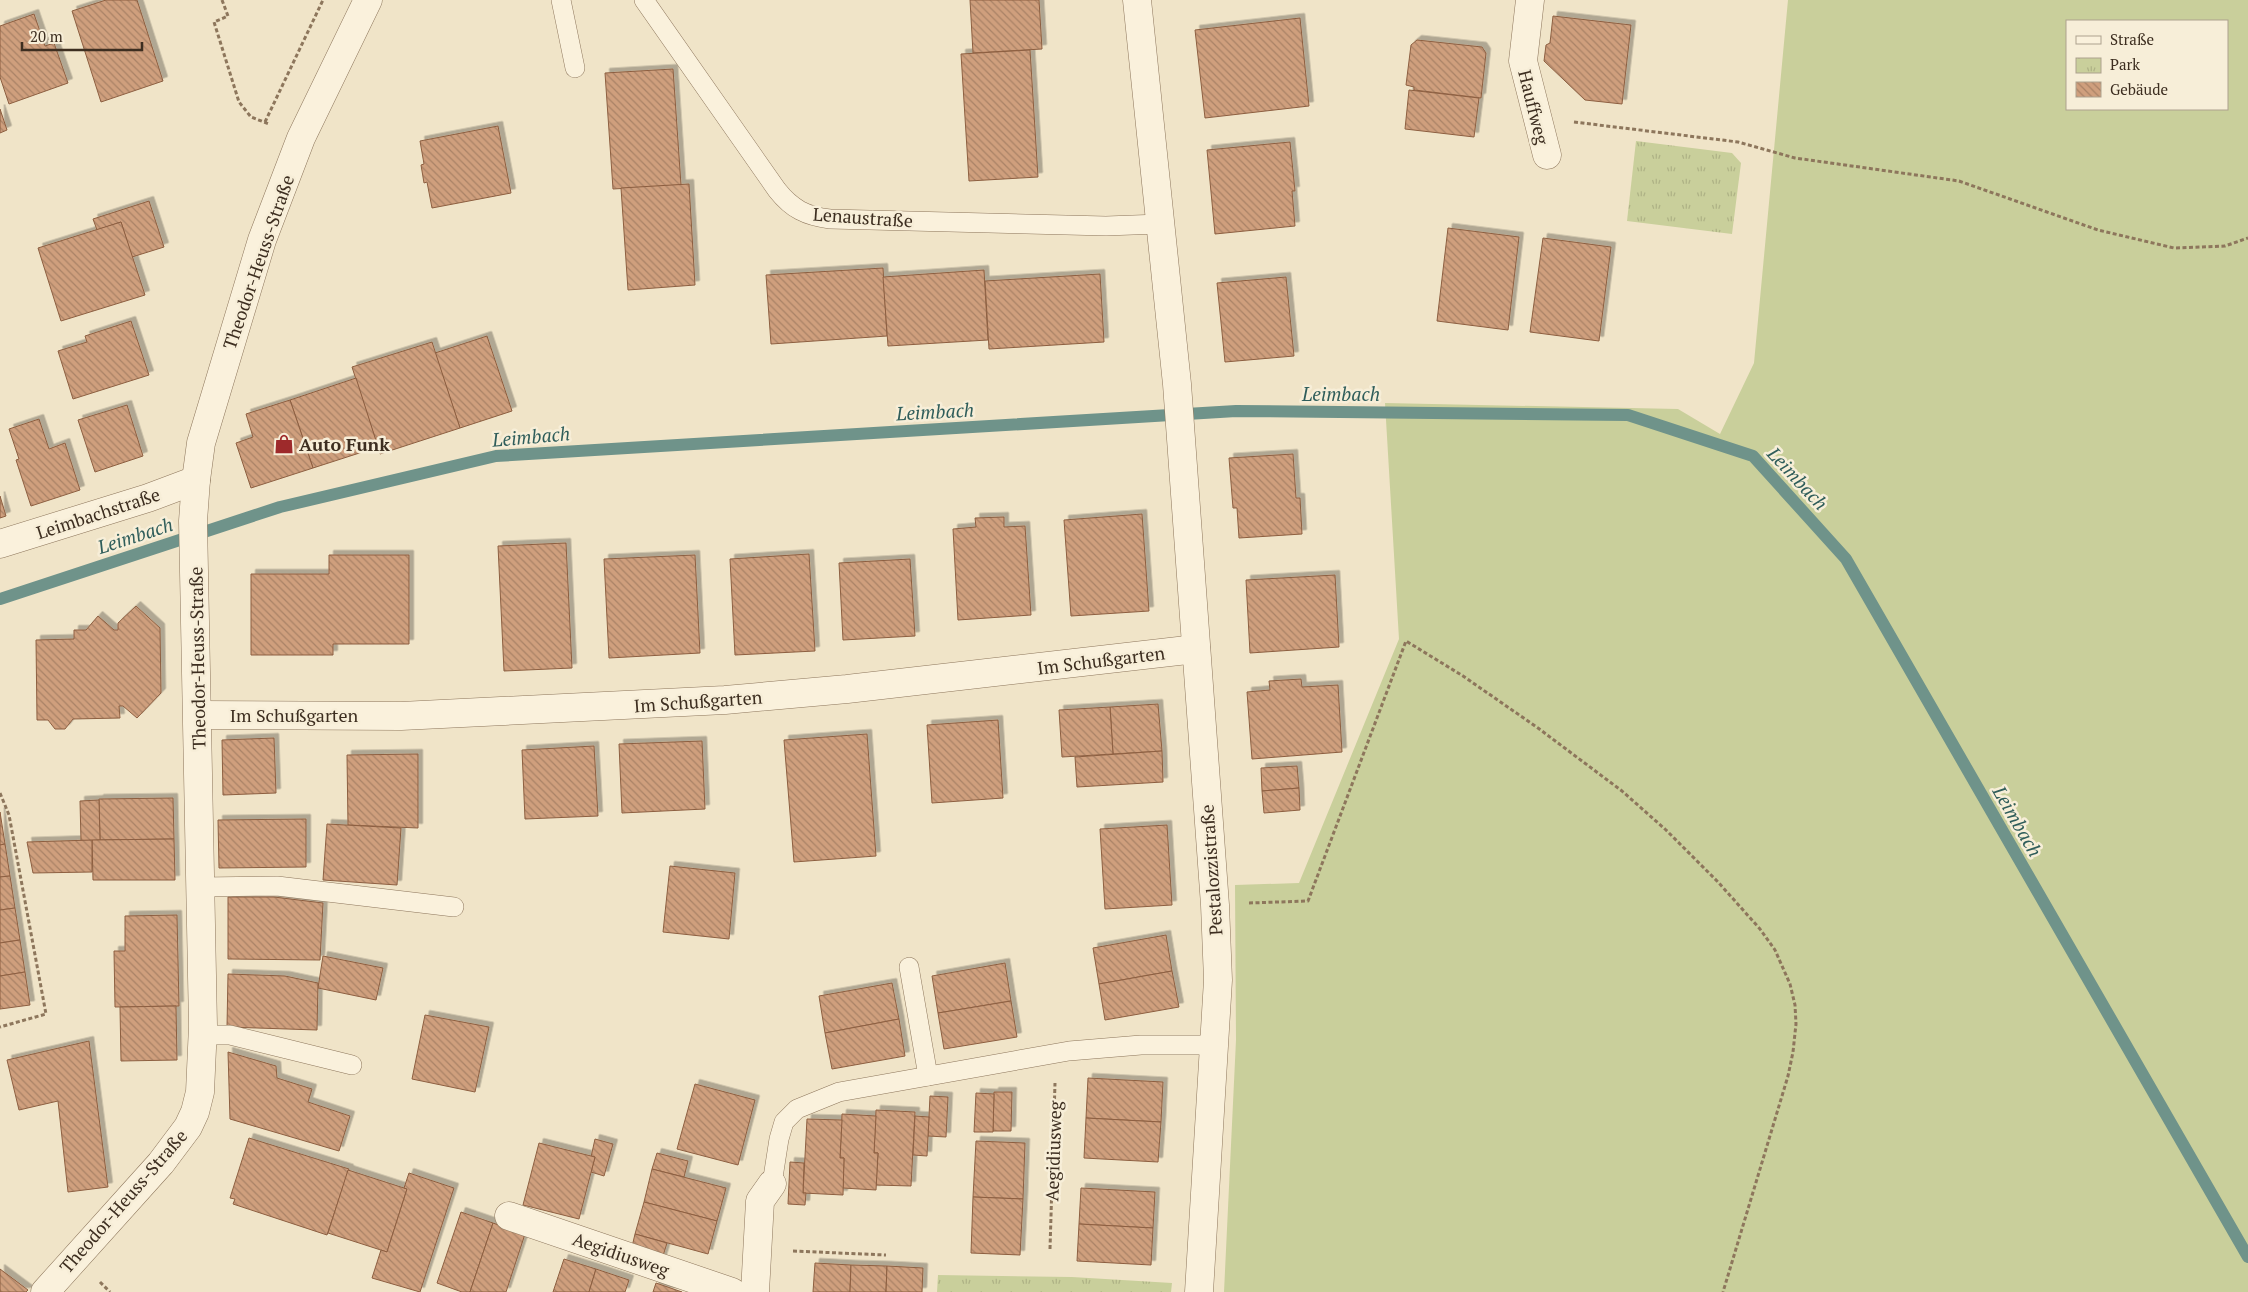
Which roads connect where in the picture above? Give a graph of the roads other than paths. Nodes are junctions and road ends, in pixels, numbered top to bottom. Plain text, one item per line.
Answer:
1 (368, 0) edge
2 (562, 0) edge
3 (644, 0) edge
4 (1137, 0) edge
5 (1530, 0) edge
6 (574, 68) dead end
7 (1547, 155) dead end
8 (1160, 224) junction
9 (196, 480) junction
10 (0, 544) edge
11 (1196, 649) junction
12 (198, 715) junction
13 (201, 887) junction
14 (454, 907) dead end
15 (909, 967) dead end
16 (203, 1035) junction
17 (1215, 1046) junction
18 (352, 1065) dead end
19 (928, 1076) junction
20 (772, 1184) joint
21 (509, 1216) dead end
22 (45, 1292) edge
23 (732, 1292) edge
24 (755, 1292) edge
25 (1199, 1292) edge

1 - 9 street, Theodor-Heuss-Straße
2 - 6 lane
3 - 8 lane, Lenaustraße
4 - 8 street
5 - 7 street, Hauffweg
8 - 11 street, Pestalozzistraße
9 - 10 street, Leimbachstraße
9 - 12 street, Theodor-Heuss-Straße
11 - 12 street, Im Schußgarten
11 - 17 street, Pestalozzistraße
12 - 13 street, Theodor-Heuss-Straße
13 - 14 lane
13 - 16 street, Theodor-Heuss-Straße
15 - 19 lane
16 - 18 lane
16 - 22 street, Theodor-Heuss-Straße
17 - 19 lane
17 - 25 street, Pestalozzistraße
19 - 20 lane
20 - 24 street
21 - 23 street, Aegidiusweg

